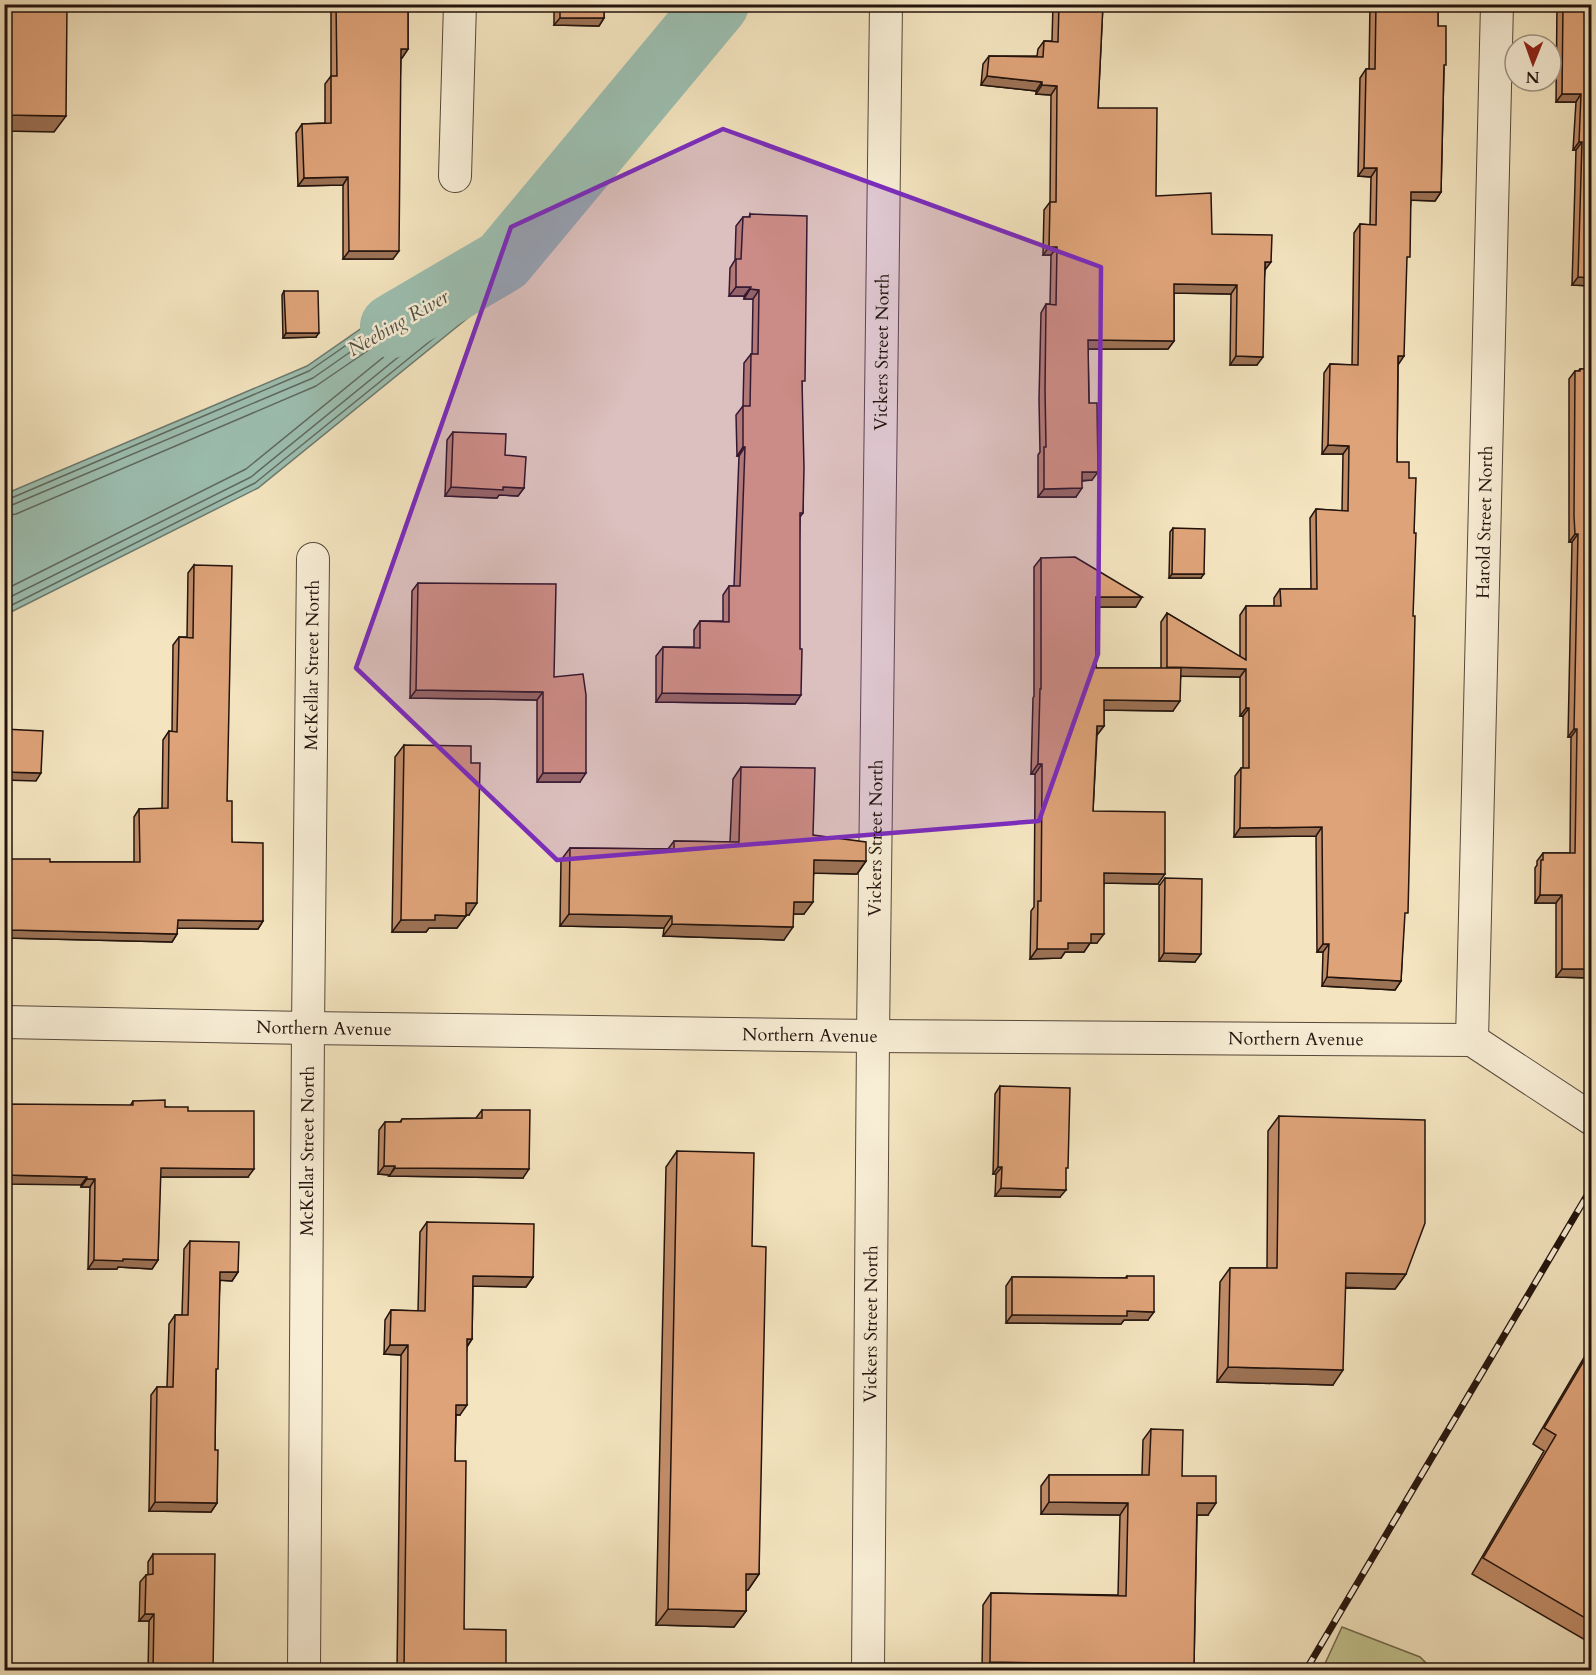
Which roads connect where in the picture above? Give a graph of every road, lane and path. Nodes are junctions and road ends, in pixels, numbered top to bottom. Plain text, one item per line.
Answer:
1 (460, 4) edge
2 (886, 4) edge
3 (1497, 4) edge
4 (455, 176) dead end
5 (313, 559) dead end
6 (4, 1022) edge
7 (308, 1028) junction
8 (873, 1036) junction
9 (1472, 1040) junction
10 (1592, 1119) edge
11 (304, 1671) edge
12 (868, 1671) edge

1 - 4 street
2 - 8 street, Vickers Street North
3 - 9 street, Harold Street North
5 - 7 street, McKellar Street North
6 - 7 street, Northern Avenue
7 - 8 street, Northern Avenue
7 - 11 street, McKellar Street North
8 - 9 street, Northern Avenue
8 - 12 street, Vickers Street North
9 - 10 street

